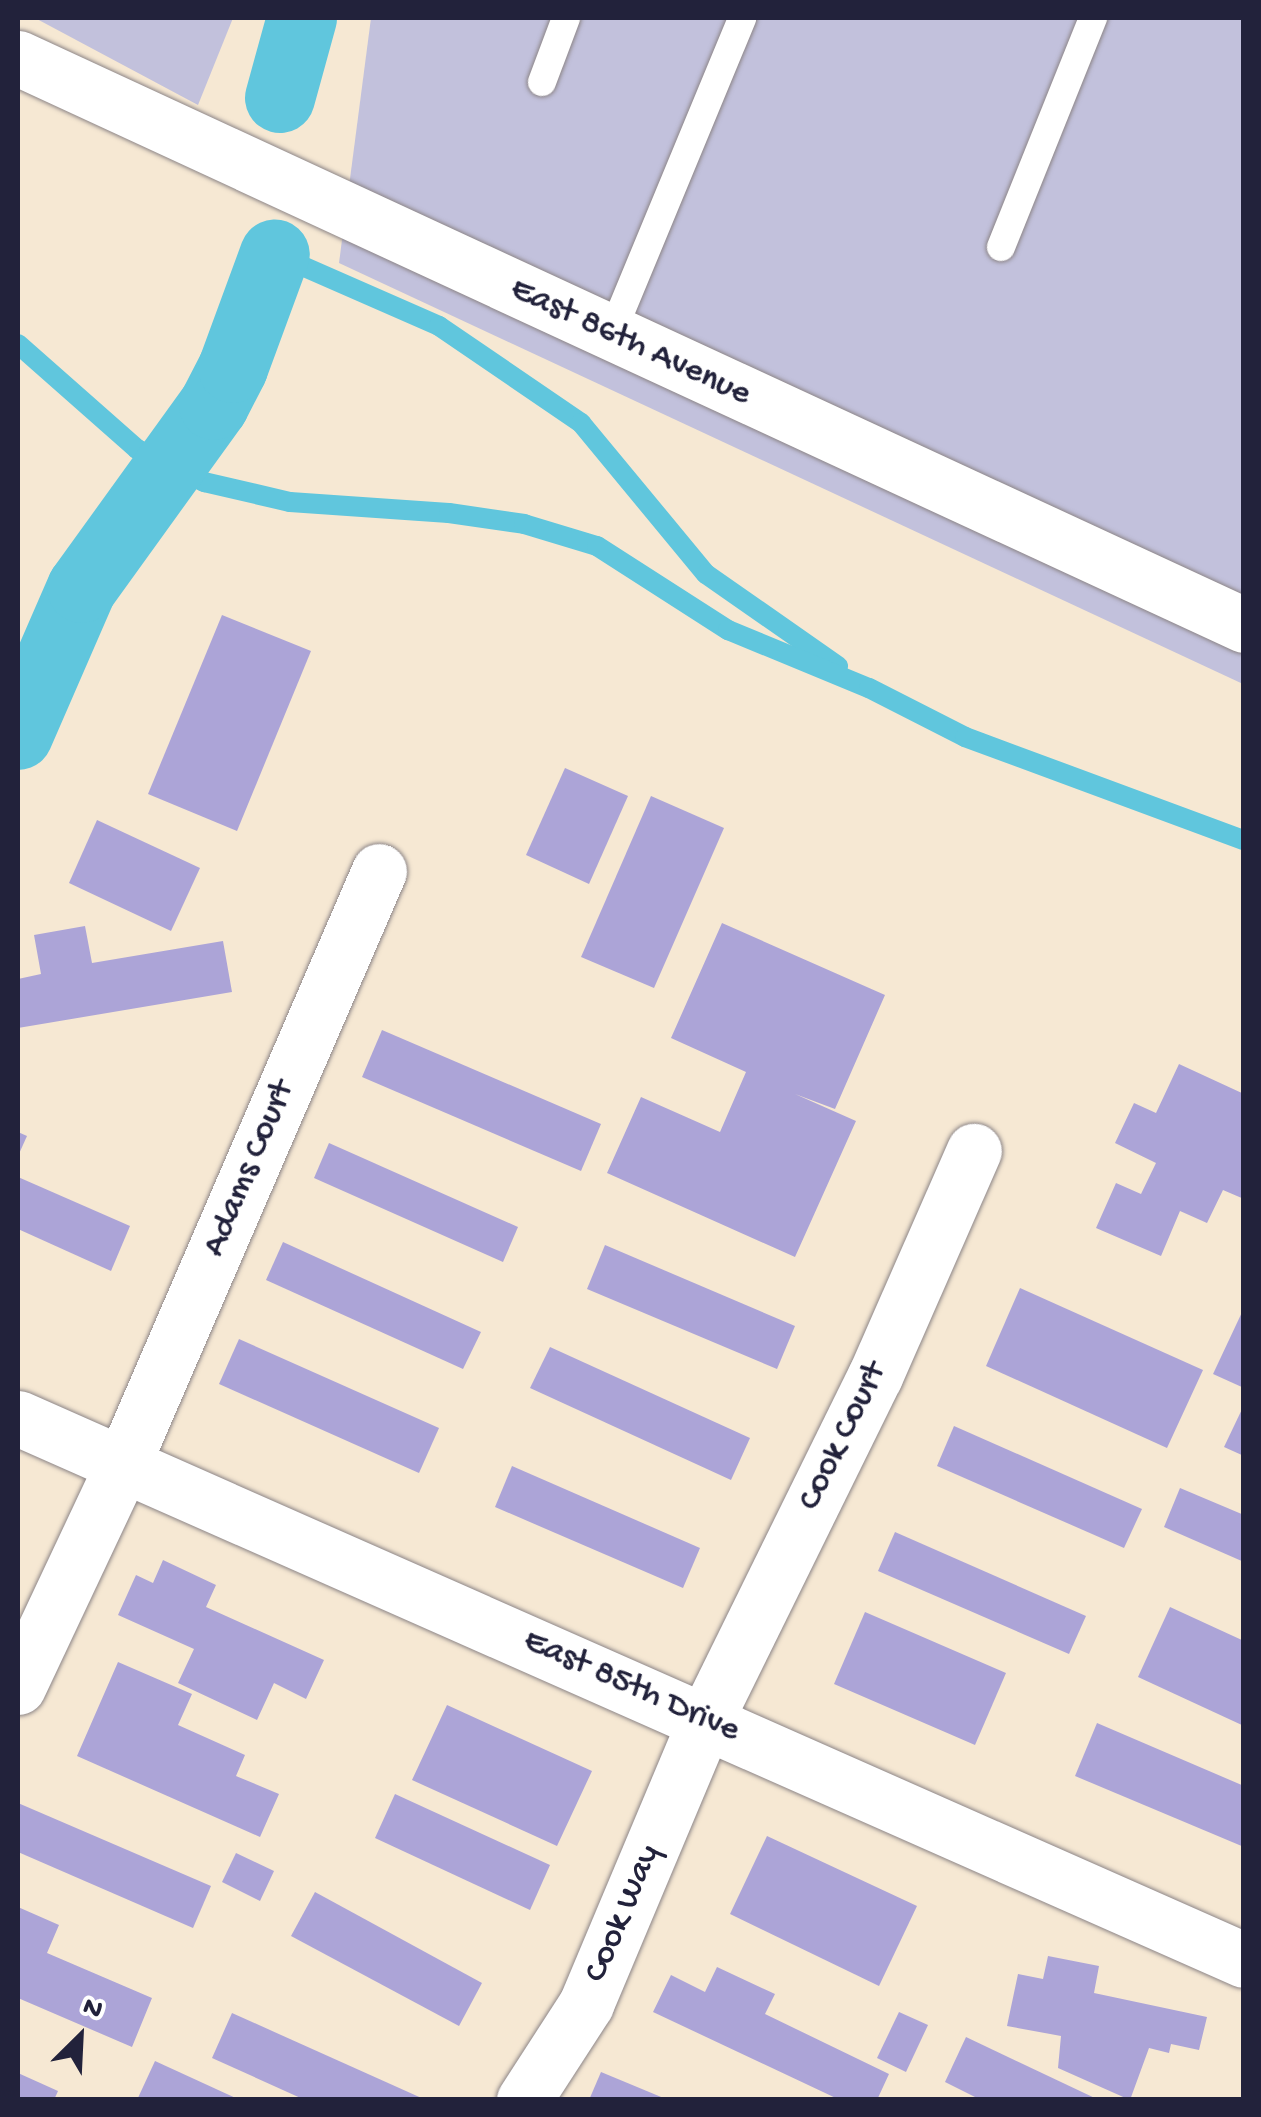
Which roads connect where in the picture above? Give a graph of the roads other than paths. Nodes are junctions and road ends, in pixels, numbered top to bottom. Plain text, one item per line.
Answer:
1 (566, 18) edge
2 (742, 18) edge
3 (1094, 18) edge
4 (18, 58) edge
5 (542, 82) dead end
6 (1001, 247) dead end
7 (611, 335) junction
8 (1244, 625) edge
9 (379, 871) dead end
10 (974, 1150) dead end
11 (18, 1418) edge
12 (122, 1466) junction
13 (18, 1687) edge
14 (706, 1719) junction
15 (1244, 1960) edge
16 (524, 2100) edge

1 - 5 lane
2 - 7 lane
3 - 6 lane
4 - 7 street, East 86th Avenue
7 - 8 street, East 86th Avenue
9 - 12 street, Adams Court
10 - 14 street, Cook Court
11 - 12 street, East 85th Drive
12 - 13 street, Adams Court
12 - 14 street, East 85th Drive
14 - 15 street, East 85th Drive
14 - 16 street, Cook Way

